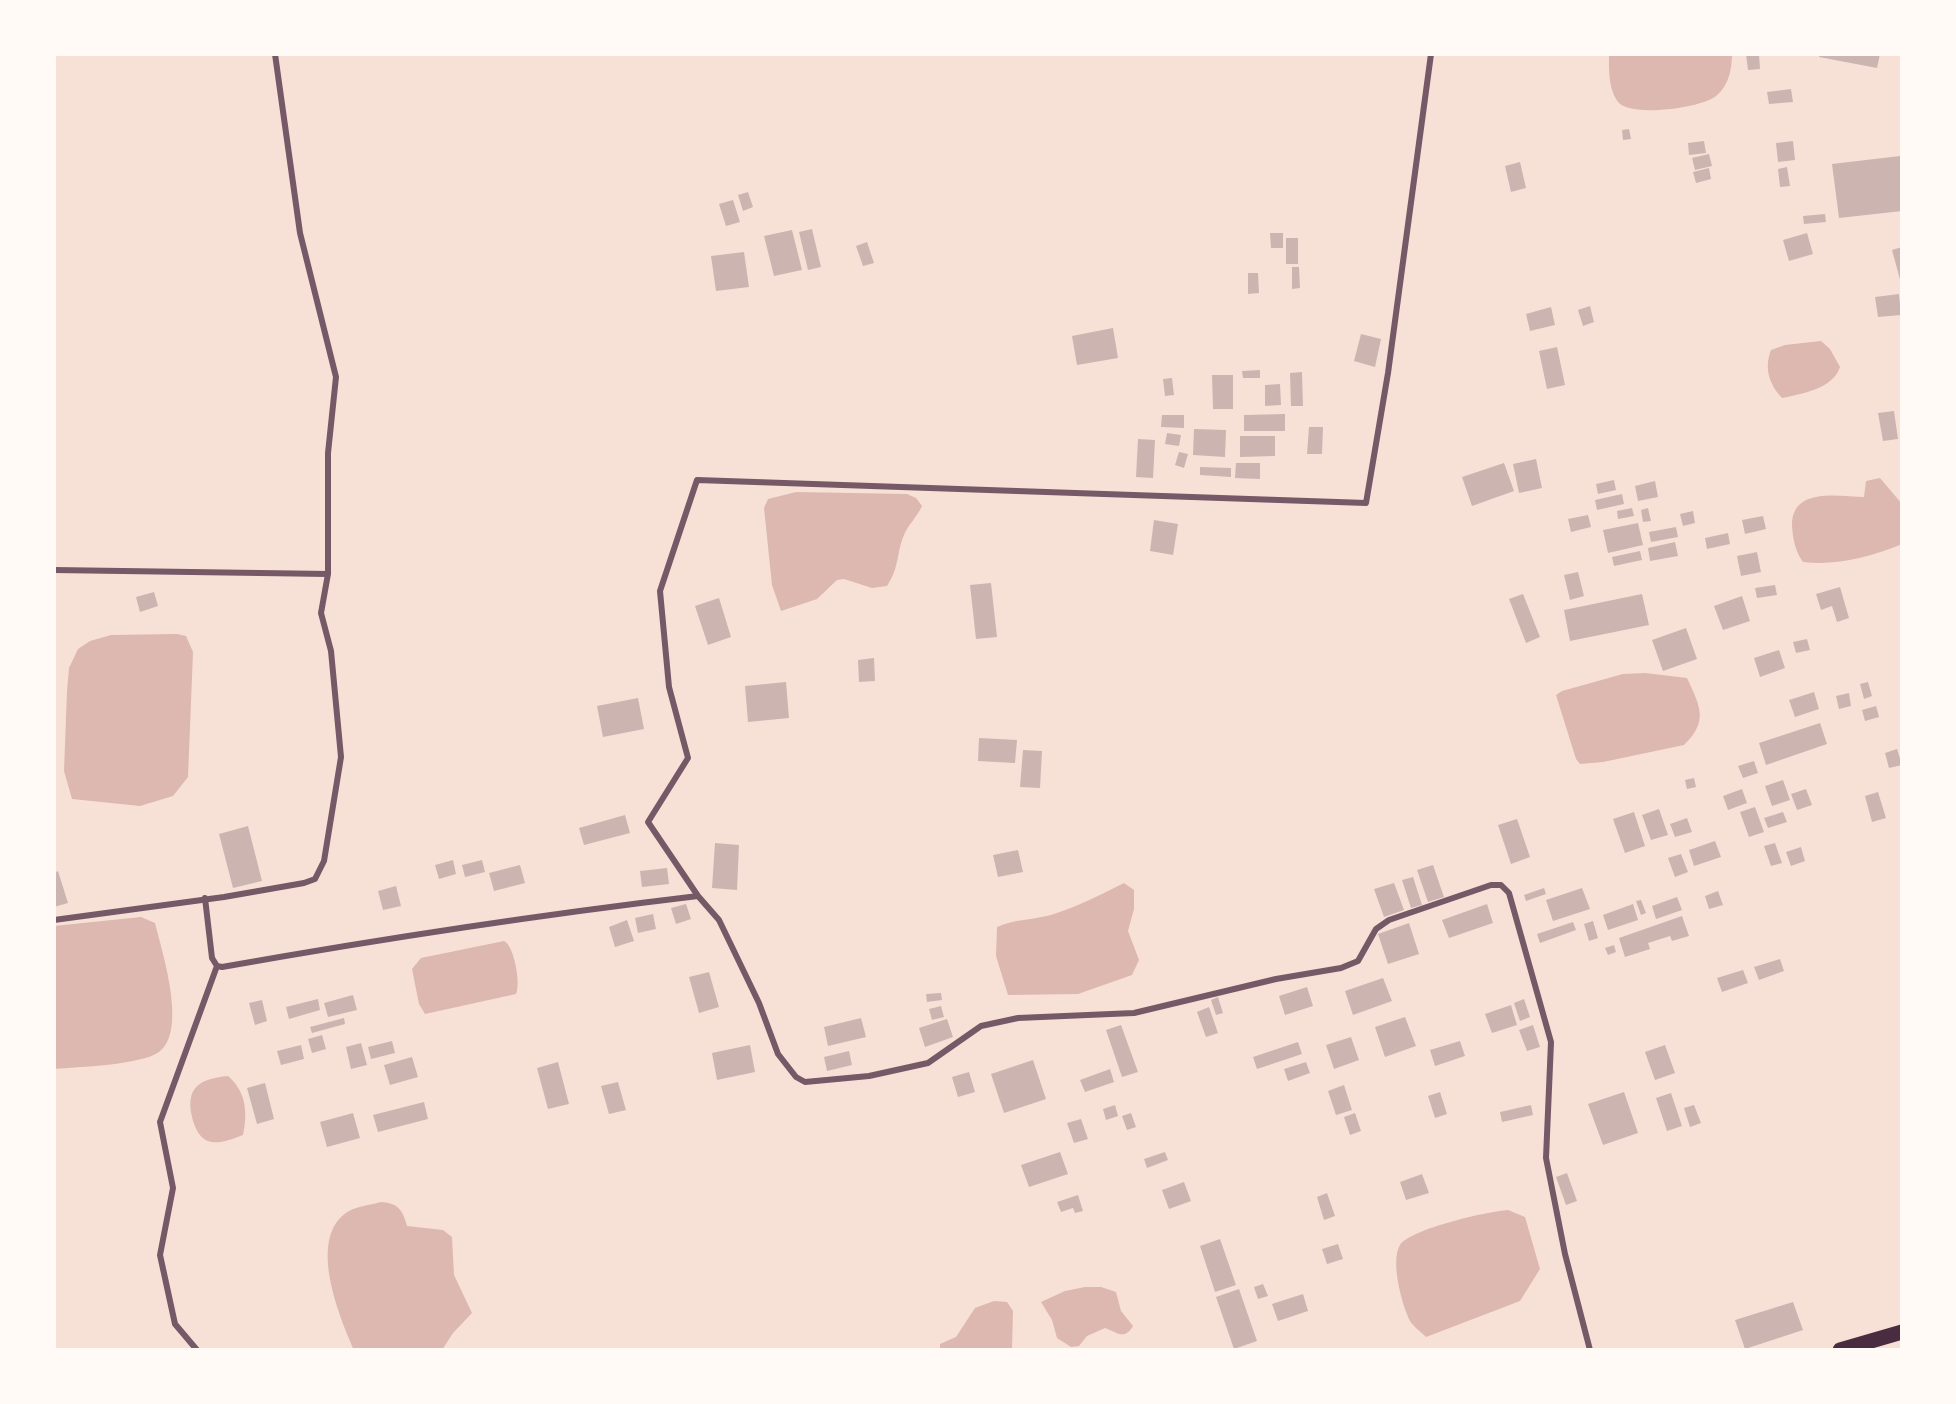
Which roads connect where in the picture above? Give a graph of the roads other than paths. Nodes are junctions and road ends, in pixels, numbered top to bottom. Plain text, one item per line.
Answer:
1 (275, 54) edge
2 (1431, 54) edge
3 (54, 570) edge
4 (328, 574) junction
5 (698, 896) junction
6 (205, 898) junction
7 (54, 920) edge
8 (217, 966) junction
9 (1902, 1332) edge
10 (197, 1350) edge
11 (1590, 1350) edge
12 (1840, 1350) edge

1 - 4 street
2 - 5 street
3 - 4 street
4 - 6 street
5 - 8 street
5 - 11 street
6 - 7 street
6 - 8 street
8 - 10 street
9 - 12 highway

